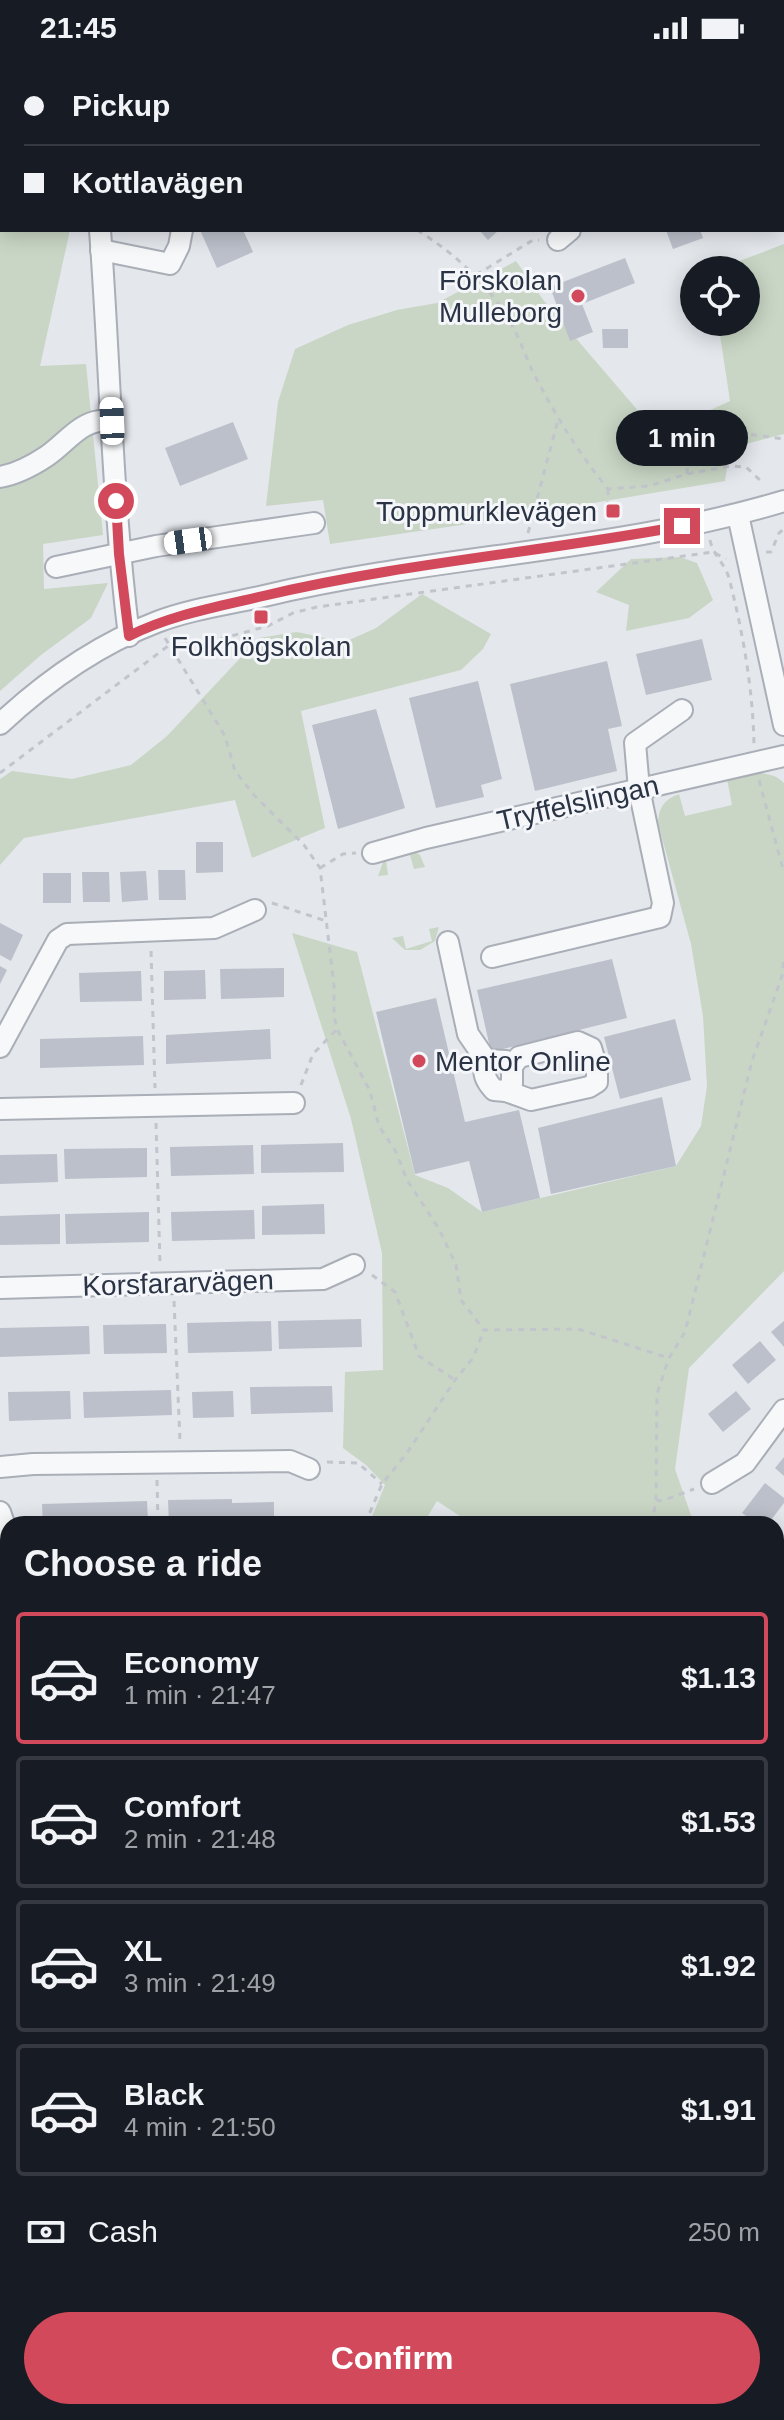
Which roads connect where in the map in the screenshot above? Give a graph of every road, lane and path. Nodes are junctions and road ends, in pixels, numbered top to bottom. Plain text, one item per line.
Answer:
1 (182, 232) edge
2 (420, 232) edge
3 (564, 235) edge
4 (101, 240) edge
5 (475, 275) junction
6 (558, 420) junction
7 (112, 421) junction
8 (784, 439) edge
9 (687, 474) junction
10 (0, 477) edge
11 (762, 482) dead end
12 (608, 489) junction
13 (784, 501) edge
14 (738, 515) junction
15 (707, 521) junction
16 (314, 523) dead end
17 (784, 529) edge
18 (609, 539) junction
19 (523, 552) junction
20 (713, 552) junction
21 (119, 554) junction
22 (748, 555) junction
23 (56, 567) dead end
24 (158, 622) junction
25 (129, 636) junction
26 (168, 646) junction
27 (682, 710) dead end
28 (0, 724) edge
29 (784, 725) edge
30 (784, 756) edge
31 (754, 762) junction
32 (0, 773) edge
33 (639, 789) junction
34 (373, 853) joint
35 (320, 868) junction
36 (784, 873) edge
37 (255, 910) joint
38 (326, 921) junction
39 (151, 932) junction
40 (448, 942) dead end
41 (492, 957) dead end
42 (784, 957) edge
43 (337, 1029) junction
44 (0, 1047) edge
45 (486, 1060) junction
46 (512, 1066) junction
47 (506, 1091) junction
48 (294, 1103) joint
49 (156, 1107) junction
50 (0, 1109) edge
51 (354, 1265) joint
52 (167, 1284) junction
53 (0, 1288) edge
54 (484, 1330) junction
55 (669, 1358) junction
56 (455, 1380) junction
57 (784, 1410) edge
58 (180, 1461) junction
59 (157, 1462) junction
60 (0, 1467) edge
61 (309, 1469) joint
62 (712, 1483) joint
63 (382, 1484) junction
64 (656, 1500) junction
65 (158, 1516) edge
66 (368, 1516) edge
67 (653, 1516) edge

1 - 4 street
2 - 5 path
3 - 5 path
4 - 7 street
5 - 6 path
6 - 12 path
6 - 19 path
7 - 10 street
7 - 21 street
8 - 9 path
9 - 11 path
9 - 12 path
12 - 18 path
13 - 14 street
14 - 15 street
14 - 22 street
15 - 18 street
15 - 20 path
16 - 21 street
17 - 22 path
18 - 19 street
19 - 24 street
20 - 22 path
20 - 26 path
20 - 31 path
21 - 23 street
21 - 25 street
22 - 29 street
24 - 25 street
24 - 26 path
25 - 28 street
26 - 32 path
26 - 35 path
27 - 33 street
30 - 31 street, Tryffelslingan
31 - 33 street, Tryffelslingan
31 - 36 path
33 - 34 street, Tryffelslingan
33 - 41 street
34 - 35 path
35 - 38 path
37 - 38 path
37 - 39 street
38 - 43 path
39 - 44 street
39 - 49 path
40 - 45 street
42 - 55 path
43 - 48 path
43 - 54 path
45 - 46 street
45 - 47 street
46 - 47 street
46 - 47 street
48 - 49 street
49 - 50 street
49 - 52 path
51 - 52 street, Korsfararvägen
51 - 56 path
52 - 53 street, Korsfararvägen
52 - 58 path
54 - 55 path
54 - 56 path
55 - 64 path
56 - 63 path
57 - 62 street
58 - 59 street
58 - 61 street
59 - 60 street
59 - 65 path
61 - 63 path
62 - 64 path
63 - 66 path
64 - 67 path

